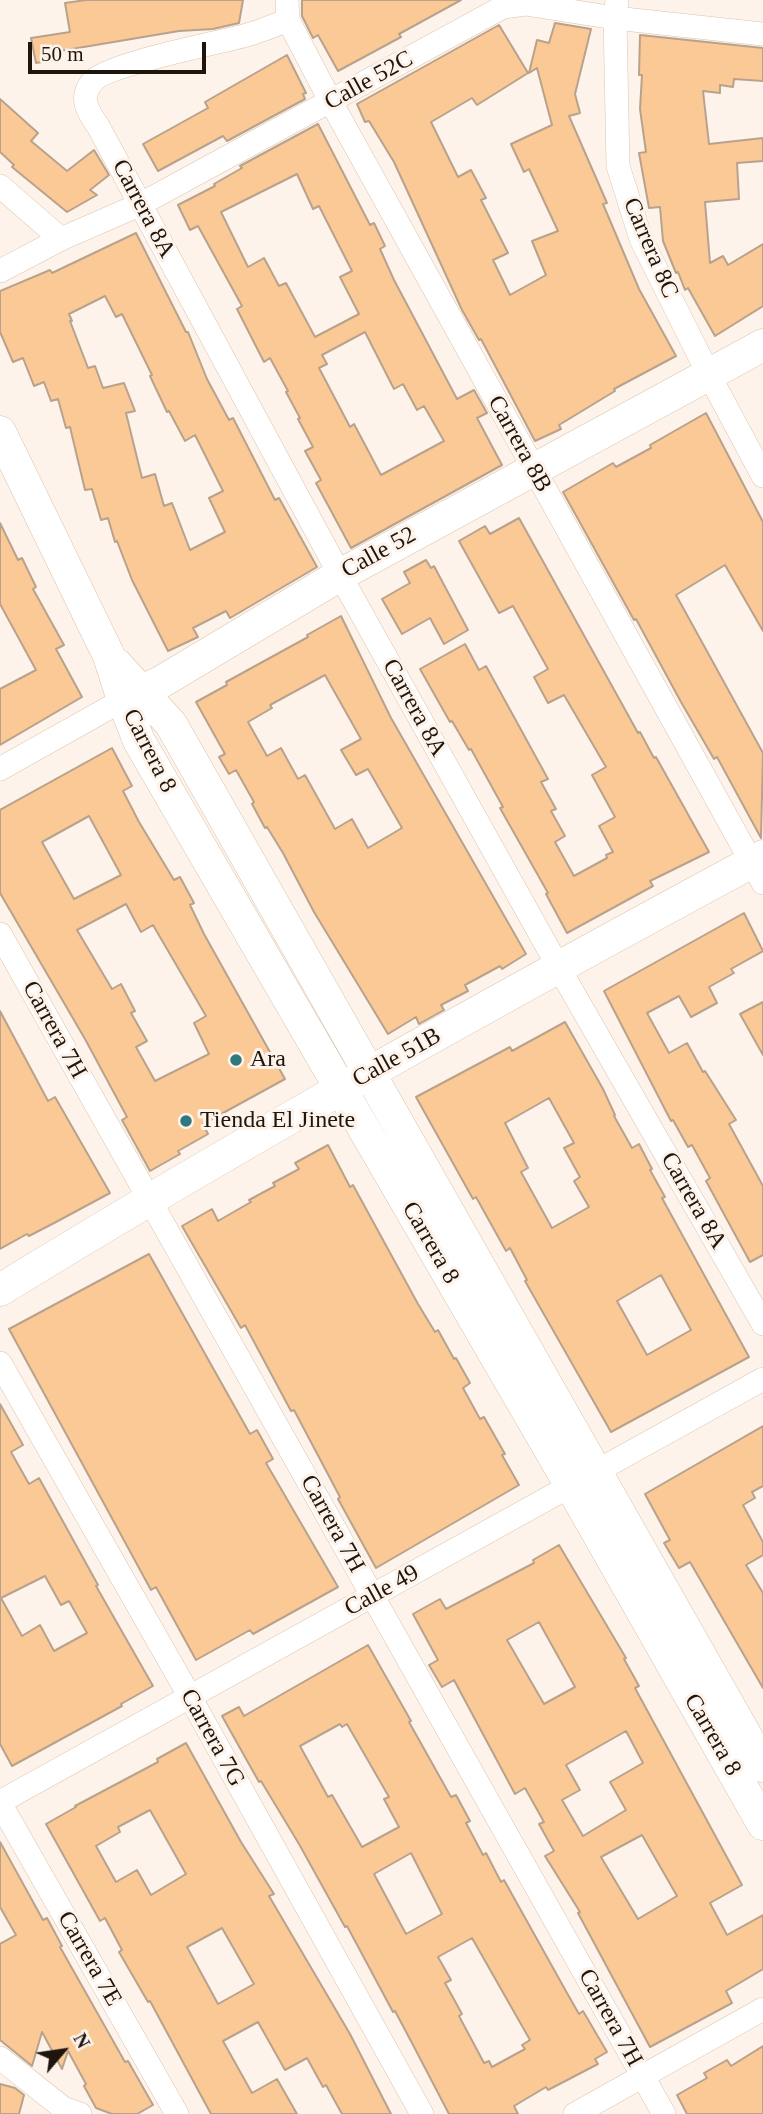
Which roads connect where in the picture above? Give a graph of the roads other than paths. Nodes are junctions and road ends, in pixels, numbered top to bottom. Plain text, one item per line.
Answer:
1 (616, 9) edge
2 (288, 10) edge
3 (763, 34) edge
4 (331, 102) junction
5 (0, 186) edge
6 (141, 204) junction
7 (61, 239) junction
8 (0, 271) edge
9 (763, 345) edge
10 (709, 375) junction
11 (0, 432) edge
12 (533, 469) junction
13 (763, 476) edge
14 (340, 575) junction
15 (132, 695) junction
16 (0, 769) edge
17 (759, 867) edge
18 (0, 934) edge
19 (559, 968) junction
20 (369, 1073) junction
21 (341, 1090) junction
22 (149, 1199) junction
23 (0, 1290) edge
24 (763, 1324) edge
25 (0, 1363) edge
26 (763, 1379) edge
27 (584, 1479) junction
28 (372, 1596) junction
29 (190, 1697) junction
30 (763, 1766) edge
31 (0, 1803) edge
32 (763, 1825) edge
33 (763, 2009) edge
34 (0, 2058) edge
35 (644, 2077) junction
36 (69, 2112) edge
37 (177, 2114) edge
38 (422, 2114) edge
39 (575, 2114) edge
40 (664, 2114) edge

1 - 3 street, Calle 52C
1 - 4 street, Calle 52C
1 - 10 street, Carrera 8C
2 - 4 street, Carrera 8B
2 - 6 street, Carrera 8A
4 - 6 street, Calle 52C
4 - 12 street, Carrera 8B
5 - 7 street
6 - 7 street, Calle 52C
6 - 14 street, Carrera 8A
7 - 8 street, Calle 52C
9 - 10 street, Calle 52
10 - 12 street, Calle 52
10 - 13 street, Carrera 8C
11 - 15 street, Carrera 8
12 - 14 street, Calle 52
12 - 17 street, Carrera 8B
14 - 15 street, Calle 52
14 - 19 street, Carrera 8A
15 - 16 street, Calle 52
15 - 20 street, Carrera 8
15 - 21 street, Carrera 8
17 - 19 street, Calle 51B
18 - 22 street, Carrera 7H
19 - 20 street, Calle 51B
19 - 24 street, Carrera 8A
20 - 21 street, Calle 51B
20 - 27 street, Carrera 8
21 - 22 street, Calle 51B
21 - 27 street, Carrera 8
22 - 23 street, Calle 51B
22 - 28 street, Carrera 7H
25 - 29 street, Carrera 7G
26 - 27 street, Calle 49
27 - 28 street, Calle 49
27 - 30 street, Carrera 8
27 - 32 street, Carrera 8
28 - 29 street, Calle 49
28 - 35 street, Carrera 7H
29 - 31 street, Calle 49
29 - 38 street, Carrera 7G
31 - 37 street, Carrera 7E
33 - 35 street
34 - 36 street
35 - 39 street
35 - 40 street, Carrera 7H

